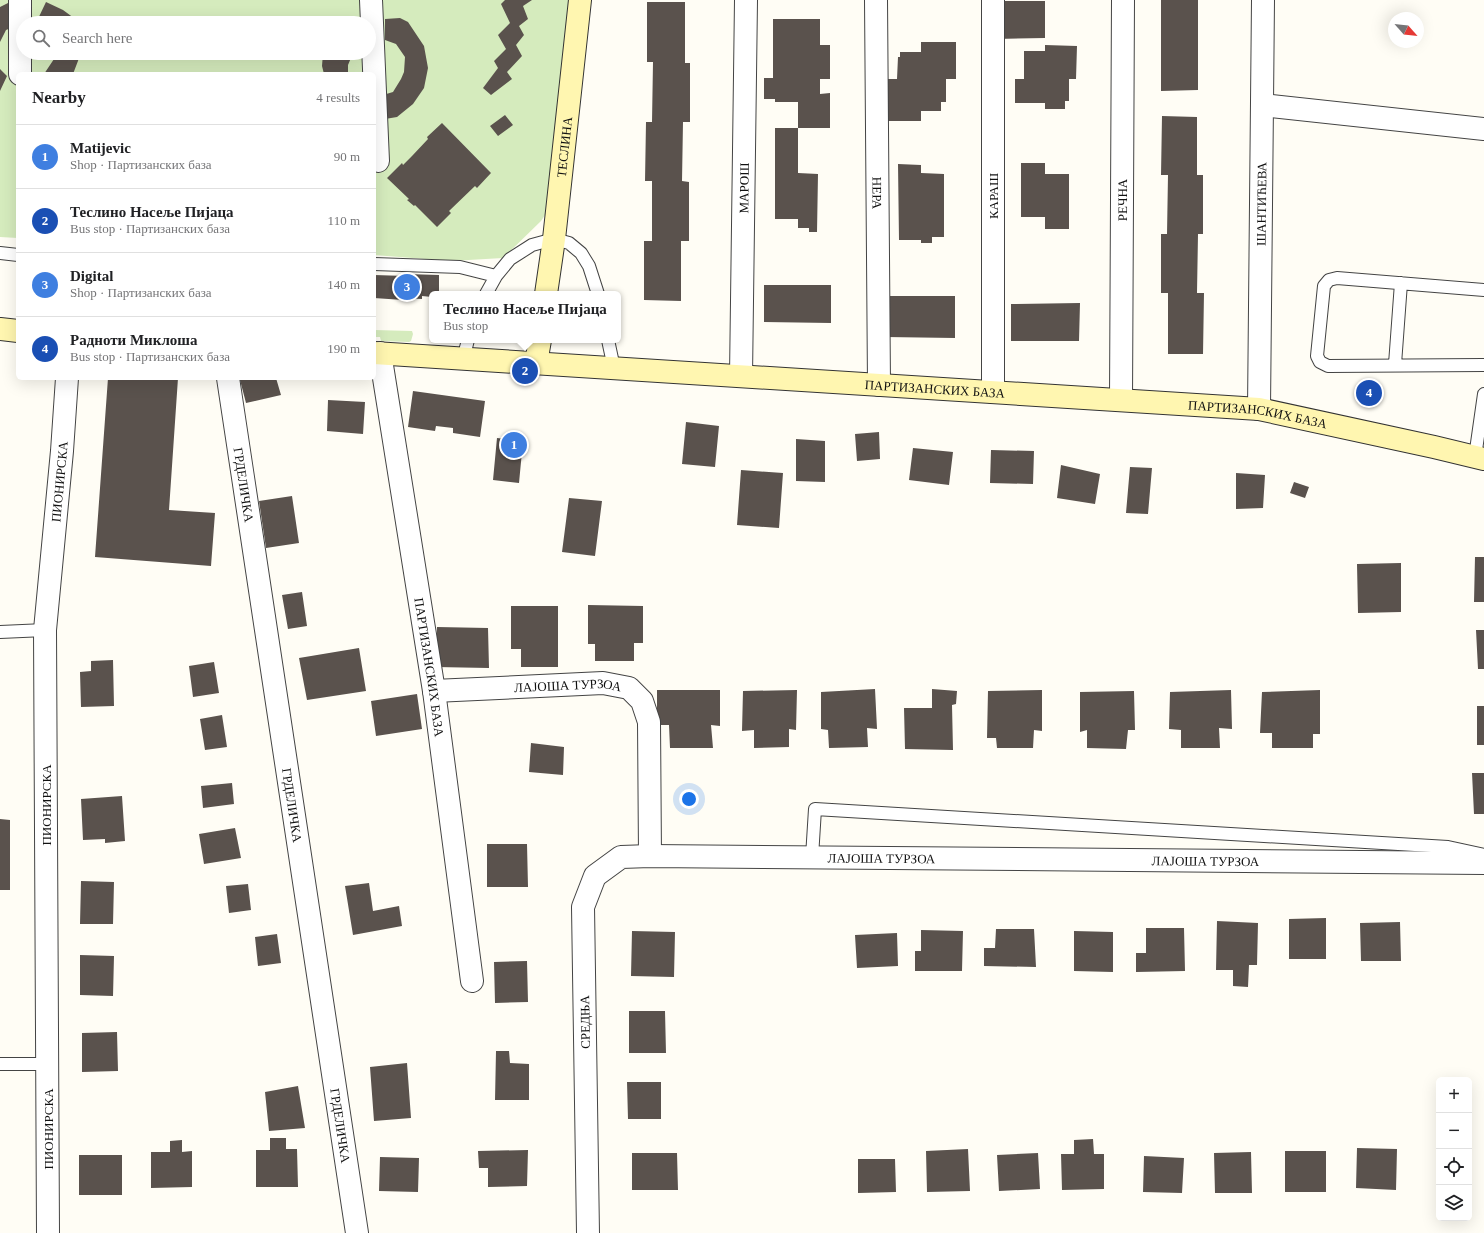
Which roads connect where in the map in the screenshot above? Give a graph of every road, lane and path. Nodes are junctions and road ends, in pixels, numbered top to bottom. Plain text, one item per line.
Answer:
1 (20, 0) edge
2 (371, 0) edge
3 (580, 0) edge
4 (746, 0) edge
5 (876, 0) edge
6 (992, 0) edge
7 (1123, 0) edge
8 (1263, 0) edge
9 (20, 16) edge
10 (372, 16) edge
11 (20, 60) edge
12 (374, 60) edge
13 (20, 72) edge
14 (374, 72) edge
15 (1262, 105) junction
16 (376, 115) edge
17 (1484, 129) edge
18 (378, 161) dead end
19 (554, 239) junction
20 (0, 254) edge
21 (16, 254) edge
22 (376, 264) edge
23 (496, 276) junction
24 (1401, 283) junction
25 (1484, 290) edge
26 (488, 291) edge
27 (546, 291) edge
28 (598, 291) edge
29 (0, 330) edge
30 (16, 331) edge
31 (539, 343) edge
32 (609, 343) edge
33 (465, 349) edge
34 (377, 353) edge
35 (536, 363) junction
36 (1395, 364) junction
37 (1484, 365) edge
38 (614, 368) junction
39 (741, 376) junction
40 (66, 380) edge
41 (228, 380) edge
42 (879, 385) junction
43 (993, 392) junction
44 (1484, 394) edge
45 (1121, 400) junction
46 (1259, 409) junction
47 (1480, 458) edge
48 (45, 630) junction
49 (0, 632) edge
50 (434, 691) junction
51 (1484, 854) edge
52 (650, 856) junction
53 (812, 857) junction
54 (1484, 862) edge
55 (472, 981) dead end
56 (0, 1064) edge
57 (48, 1064) junction
58 (48, 1233) edge
59 (357, 1233) edge
60 (588, 1233) edge

1 - 9 street
2 - 10 street
3 - 19 street, ТЕСЛИНА
4 - 39 street, МАРОШ
5 - 42 street, НЕРА
6 - 43 street, КАРАШ
7 - 45 street, РЕЧНА
8 - 15 street, ШАНТИЋЕВА
11 - 13 street
12 - 14 street
15 - 17 street
15 - 46 street, ШАНТИЋЕВА
16 - 18 street
19 - 23 lane
19 - 27 street, ТЕСЛИНА
19 - 28 lane
20 - 21 lane
22 - 23 lane
23 - 26 lane
24 - 25 lane
24 - 36 lane
24 - 36 lane
29 - 30 street
31 - 35 street
32 - 38 lane
33 - 34 street, ПАРТИЗАНСКИХ БАЗА
33 - 35 street, ПАРТИЗАНСКИХ БАЗА
34 - 50 street, ПАРТИЗАНСКИХ БАЗА
35 - 38 street, ПАРТИЗАНСКИХ БАЗА
36 - 37 lane
38 - 39 street, ПАРТИЗАНСКИХ БАЗА
39 - 42 street, ПАРТИЗАНСКИХ БАЗА
40 - 48 street, ПИОНИРСКА
41 - 59 street, ГРДЕЛИЧКА
42 - 43 street, ПАРТИЗАНСКИХ БАЗА
43 - 45 street, ПАРТИЗАНСКИХ БАЗА
44 - 47 lane
45 - 46 street, ПАРТИЗАНСКИХ БАЗА
46 - 47 street, ПАРТИЗАНСКИХ БАЗА
48 - 49 lane
48 - 57 street, ПИОНИРСКА
50 - 52 street, ЛАЈОША ТУРЗОА
50 - 55 street, ПАРТИЗАНСКИХ БАЗА
51 - 53 lane
52 - 53 street, ЛАЈОША ТУРЗОА
52 - 60 street, СРЕДЊА
53 - 54 street, ЛАЈОША ТУРЗОА
56 - 57 lane
57 - 58 street, ПИОНИРСКА

